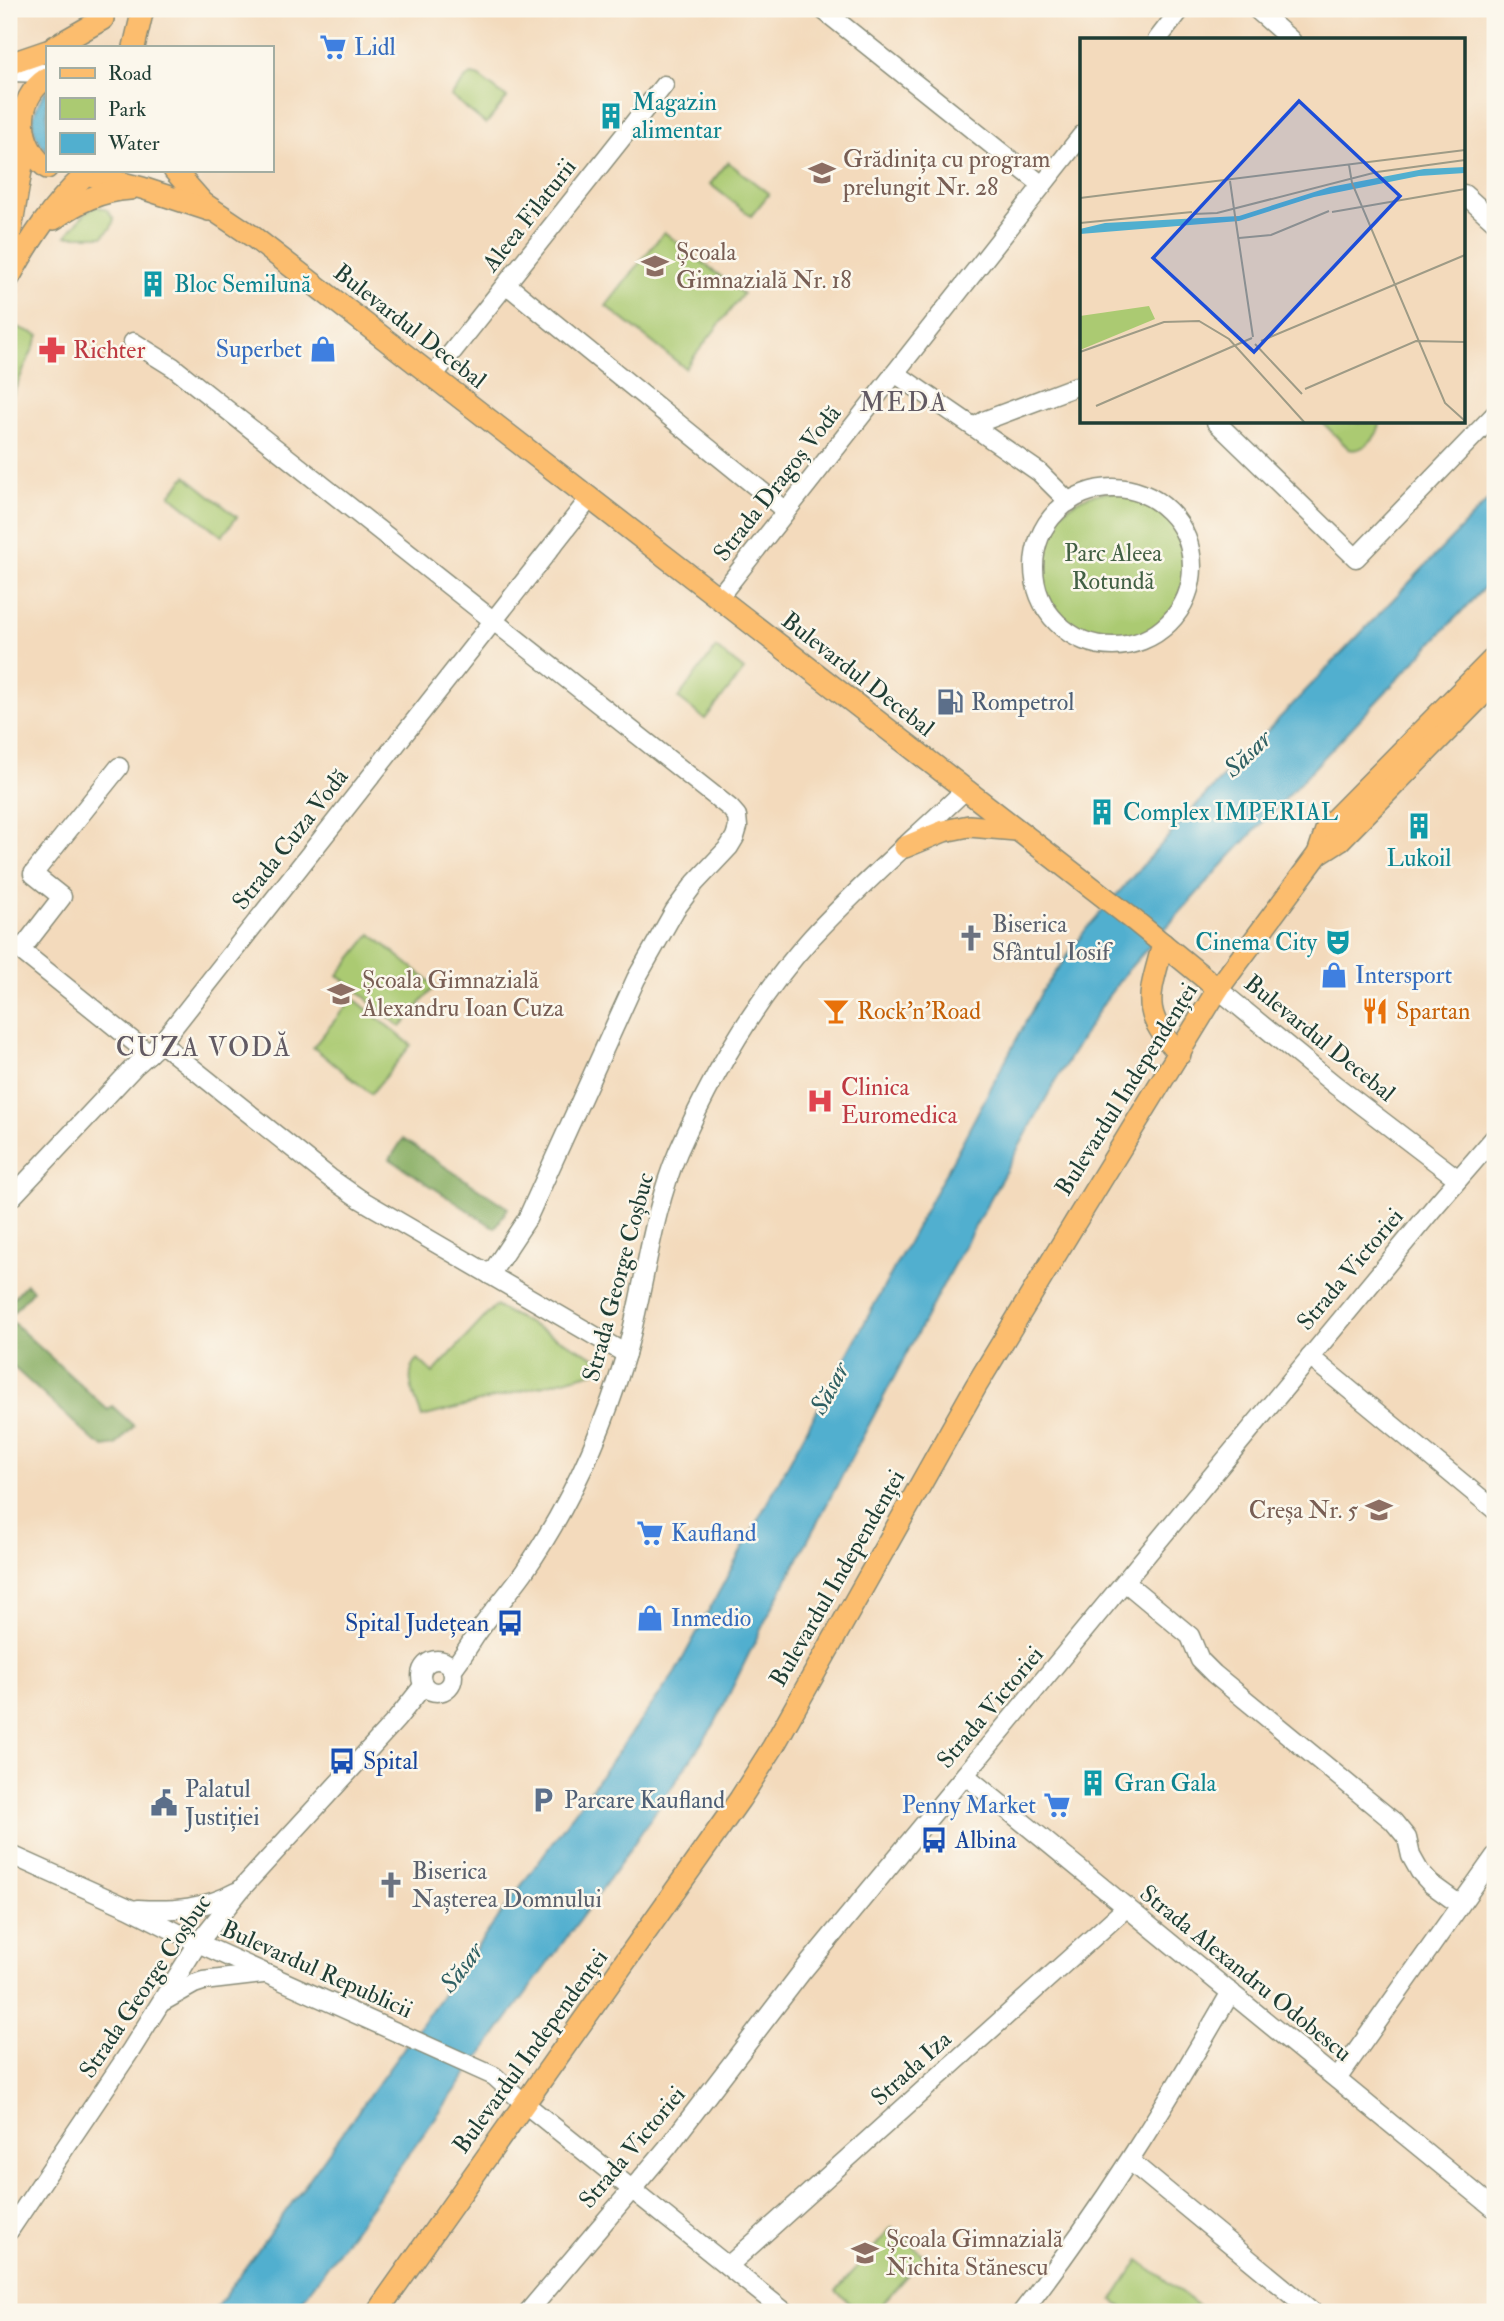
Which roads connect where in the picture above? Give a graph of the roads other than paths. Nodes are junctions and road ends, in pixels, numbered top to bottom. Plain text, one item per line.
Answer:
1 (143, 9) edge
2 (822, 9) edge
3 (1181, 9) edge
4 (1256, 9) edge
5 (107, 14) edge
6 (1159, 38) edge
7 (1289, 38) edge
8 (135, 45) edge
9 (56, 46) edge
10 (80, 46) edge
11 (46, 51) edge
12 (9, 64) edge
13 (9, 72) edge
14 (46, 75) edge
15 (46, 76) edge
16 (664, 85) dead end
17 (20, 135) edge
18 (1080, 138) edge
19 (46, 166) edge
20 (58, 172) edge
21 (176, 172) edge
22 (92, 174) edge
23 (1042, 185) junction
24 (142, 188) junction
25 (1466, 196) edge
26 (9, 202) edge
27 (222, 214) junction
28 (1495, 222) edge
29 (34, 234) junction
30 (10, 235) edge
31 (11, 275) edge
32 (506, 284) junction
33 (133, 342) dead end
34 (895, 373) junction
35 (433, 376) junction
36 (1080, 385) edge
37 (1495, 414) edge
38 (1218, 424) edge
39 (974, 427) junction
40 (590, 498) junction
41 (1069, 502) junction
42 (786, 510) junction
43 (718, 598) junction
44 (494, 621) junction
45 (1495, 657) edge
46 (1495, 682) edge
47 (119, 767) dead end
48 (965, 790) junction
49 (1016, 830) junction
50 (905, 847) junction
51 (1318, 854) junction
52 (1163, 944) junction
53 (15, 946) edge
54 (1218, 989) junction
55 (155, 1049) junction
56 (1180, 1054) junction
57 (1495, 1137) edge
58 (1458, 1179) junction
59 (13, 1196) dead end
60 (490, 1275) junction
61 (625, 1354) junction
62 (1310, 1357) junction
63 (1495, 1510) edge
64 (1125, 1581) junction
65 (448, 1666) junction
66 (429, 1689) junction
67 (965, 1775) junction
68 (9, 1854) edge
69 (1495, 1856) edge
70 (242, 1888) junction
71 (1461, 1905) junction
72 (129, 1908) junction
73 (1127, 1908) junction
74 (198, 1943) junction
75 (266, 1974) junction
76 (1231, 1992) junction
77 (161, 2003) junction
78 (1336, 2079) junction
79 (524, 2103) junction
80 (1130, 2161) junction
81 (632, 2188) junction
82 (1495, 2209) edge
83 (14, 2214) edge
84 (9, 2231) edge
85 (728, 2266) junction
86 (780, 2311) edge
87 (377, 2312) edge
88 (528, 2312) edge
89 (1022, 2312) edge
90 (1313, 2312) edge

1 - 8 main road
2 - 23 street
3 - 6 street
4 - 7 street
5 - 9 main road
5 - 10 main road
11 - 12 main road
13 - 14 street
15 - 17 main road
16 - 32 street, Aleea Filaturii
17 - 19 main road
17 - 30 main road
18 - 23 street, Strada Dragoș Vodă
20 - 22 main road, Bulevardul Decebal
21 - 27 main road, Bulevardul Decebal
22 - 24 main road, Bulevardul Decebal
22 - 29 main road
23 - 34 street, Strada Dragoș Vodă
24 - 27 main road, Bulevardul Decebal
24 - 29 main road
25 - 28 street
26 - 30 main road
27 - 35 main road, Bulevardul Decebal
29 - 31 main road
32 - 35 street, Aleea Filaturii
32 - 42 street
33 - 44 street
34 - 39 street
34 - 42 street, Strada Dragoș Vodă
35 - 40 main road, Bulevardul Decebal
36 - 39 street
37 - 38 street
39 - 41 street
40 - 43 main road, Bulevardul Decebal
40 - 44 street, Strada Cuza Vodă
41 - 41 street
42 - 43 street, Strada Dragoș Vodă
43 - 48 main road, Bulevardul Decebal
44 - 55 street, Strada Cuza Vodă
44 - 60 street
45 - 51 main road, Bulevardul Independenței
46 - 51 main road, Bulevardul Independenței
47 - 53 street
48 - 49 main road, Bulevardul Decebal
48 - 50 street, Strada George Coșbuc
49 - 50 main road
49 - 52 main road, Bulevardul Decebal
50 - 61 street, Strada George Coșbuc
51 - 54 main road, Bulevardul Independenței
52 - 54 main road, Bulevardul Decebal
52 - 56 main road
53 - 55 street
54 - 56 main road, Bulevardul Independenței
54 - 58 street, Bulevardul Decebal
55 - 59 street, Strada Cuza Vodă
55 - 60 street
56 - 79 main road, Bulevardul Independenței
57 - 58 street, Strada Victoriei
58 - 62 street, Strada Victoriei
60 - 61 street
61 - 65 street, Strada George Coșbuc
62 - 63 street
62 - 64 street, Strada Victoriei
64 - 67 street, Strada Victoriei
64 - 71 street
65 - 66 street, Strada George Coșbuc
65 - 66 street, Strada George Coșbuc
66 - 70 street, Strada George Coșbuc
67 - 73 street, Strada Alexandru Odobescu
67 - 81 street, Strada Victoriei
68 - 72 street, Bulevardul Republicii
69 - 71 street
70 - 72 street
70 - 74 street, Strada George Coșbuc
71 - 78 street
72 - 74 street, Bulevardul Republicii
73 - 76 street, Strada Alexandru Odobescu
73 - 85 street, Strada Iza
74 - 75 street, Bulevardul Republicii
74 - 77 street, Strada George Coșbuc
75 - 77 street
75 - 79 street, Bulevardul Republicii
76 - 78 street, Strada Alexandru Odobescu
76 - 80 street
77 - 83 street, Strada George Coșbuc
78 - 82 street, Strada Alexandru Odobescu
79 - 81 street, Bulevardul Republicii
79 - 87 main road, Bulevardul Independenței
80 - 89 street
80 - 90 street
81 - 85 street, Bulevardul Republicii
81 - 88 street, Strada Victoriei
83 - 84 street, Strada George Coșbuc
85 - 86 street, Bulevardul Republicii

